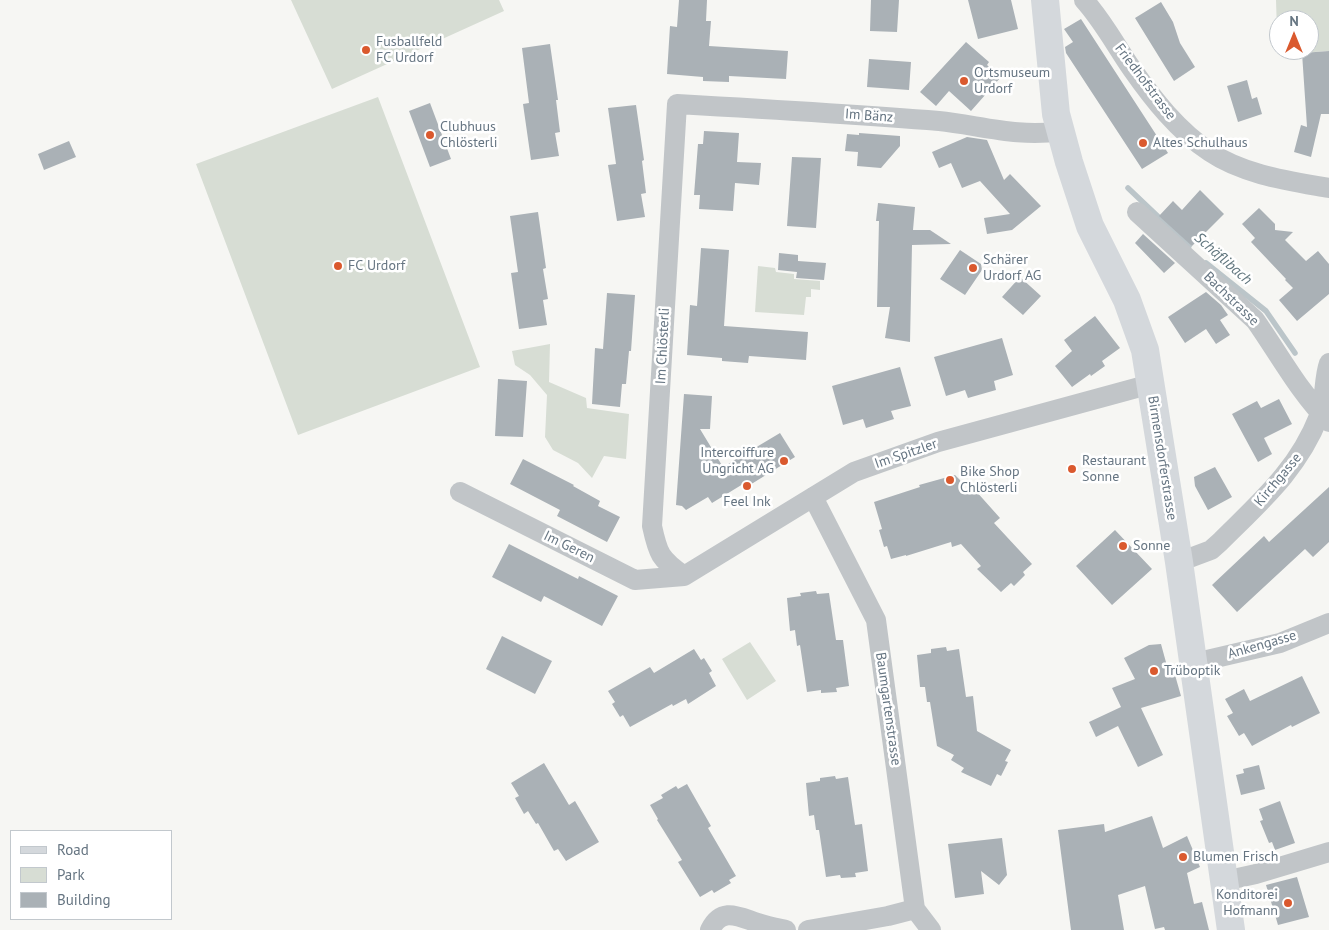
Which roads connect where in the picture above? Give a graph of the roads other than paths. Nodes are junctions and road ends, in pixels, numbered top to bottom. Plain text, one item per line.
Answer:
1 (1046, 0) edge
2 (1084, 0) edge
3 (677, 104) joint
4 (1059, 131) junction
5 (1329, 188) edge
6 (1137, 212) dead end
7 (1329, 363) edge
8 (1151, 384) junction
9 (1325, 418) edge
10 (460, 492) dead end
11 (813, 497) junction
12 (1180, 562) junction
13 (684, 576) junction
14 (1329, 622) edge
15 (1194, 663) junction
16 (1329, 852) edge
17 (1224, 881) junction
18 (915, 909) junction
19 (710, 930) edge
20 (786, 930) edge
21 (808, 930) edge
22 (931, 930) edge
23 (1231, 930) edge

1 - 4 main road, Birmensdorferstrasse
2 - 5 street, Friedhofstrasse
3 - 4 street, Im Bänz
3 - 13 street, Im Chlösterli
4 - 8 main road, Birmensdorferstrasse
6 - 9 street, Bachstrasse
7 - 9 street, Kirchgasse
8 - 11 street, Im Spitzler
8 - 12 main road, Birmensdorferstrasse
9 - 12 street, Kirchgasse
10 - 13 street, Im Geren
11 - 13 street, Im Spitzler
11 - 18 street, Baumgartenstrasse
12 - 15 main road, Birmensdorferstrasse
14 - 15 street, Ankengasse
15 - 17 main road, Birmensdorferstrasse
16 - 17 street
17 - 23 main road, Birmensdorferstrasse
18 - 21 street
18 - 22 street, Baumgartenstrasse
19 - 20 street

